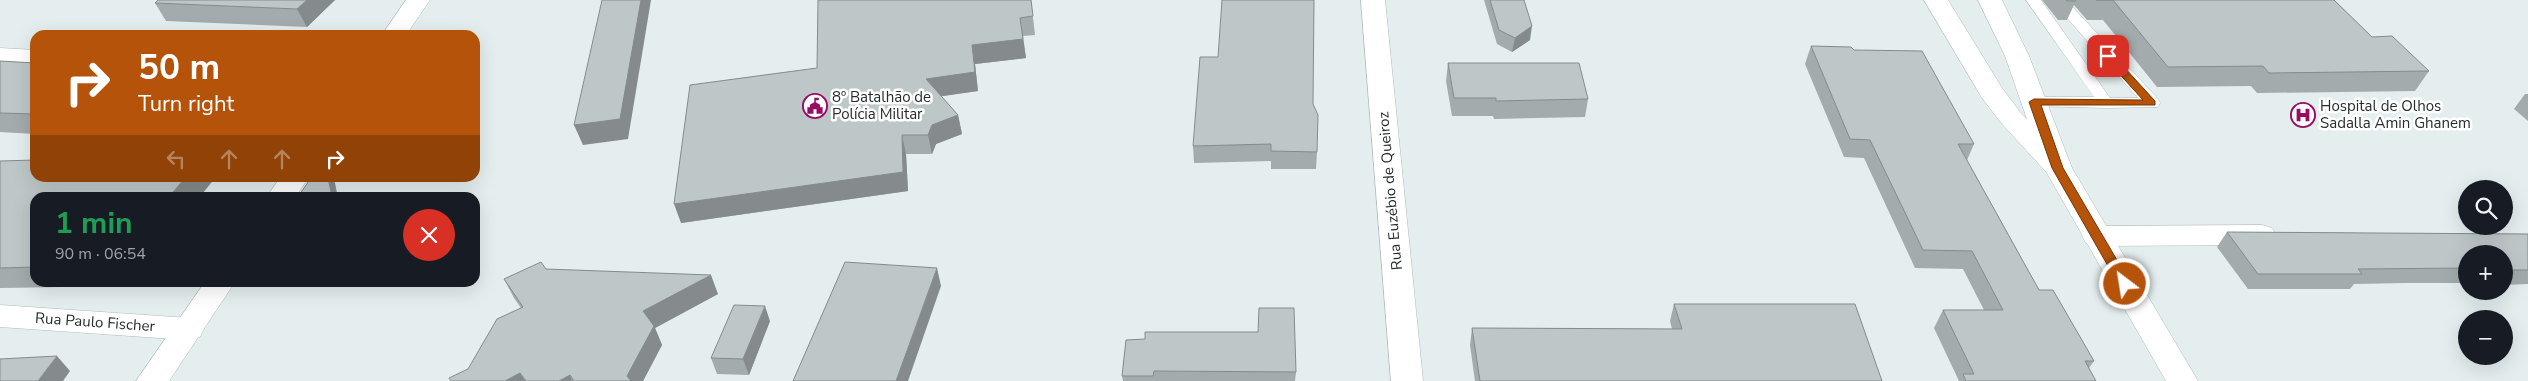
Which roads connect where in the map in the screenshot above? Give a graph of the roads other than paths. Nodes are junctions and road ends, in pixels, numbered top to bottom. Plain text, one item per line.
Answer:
1 (418, 0) edge
2 (1373, 0) edge
3 (1936, 0) edge
4 (1990, 0) edge
5 (2033, 0) edge
6 (2058, 0) edge
7 (397, 30) edge
8 (0, 55) edge
9 (30, 57) edge
10 (2034, 102) junction
11 (2106, 103) junction
12 (2058, 168) junction
13 (2292, 235) edge
14 (2096, 236) junction
15 (218, 287) edge
16 (0, 316) edge
17 (189, 329) junction
18 (152, 381) edge
19 (1407, 381) edge
20 (2182, 381) edge

1 - 7 street
2 - 19 street, Rua Euzébio de Queiroz
3 - 12 street
4 - 10 street
5 - 11 lane
6 - 11 lane
8 - 9 street
10 - 11 lane
10 - 12 street
12 - 14 street
13 - 14 street
14 - 20 street
15 - 17 street
16 - 17 street, Rua Paulo Fischer
17 - 18 street

